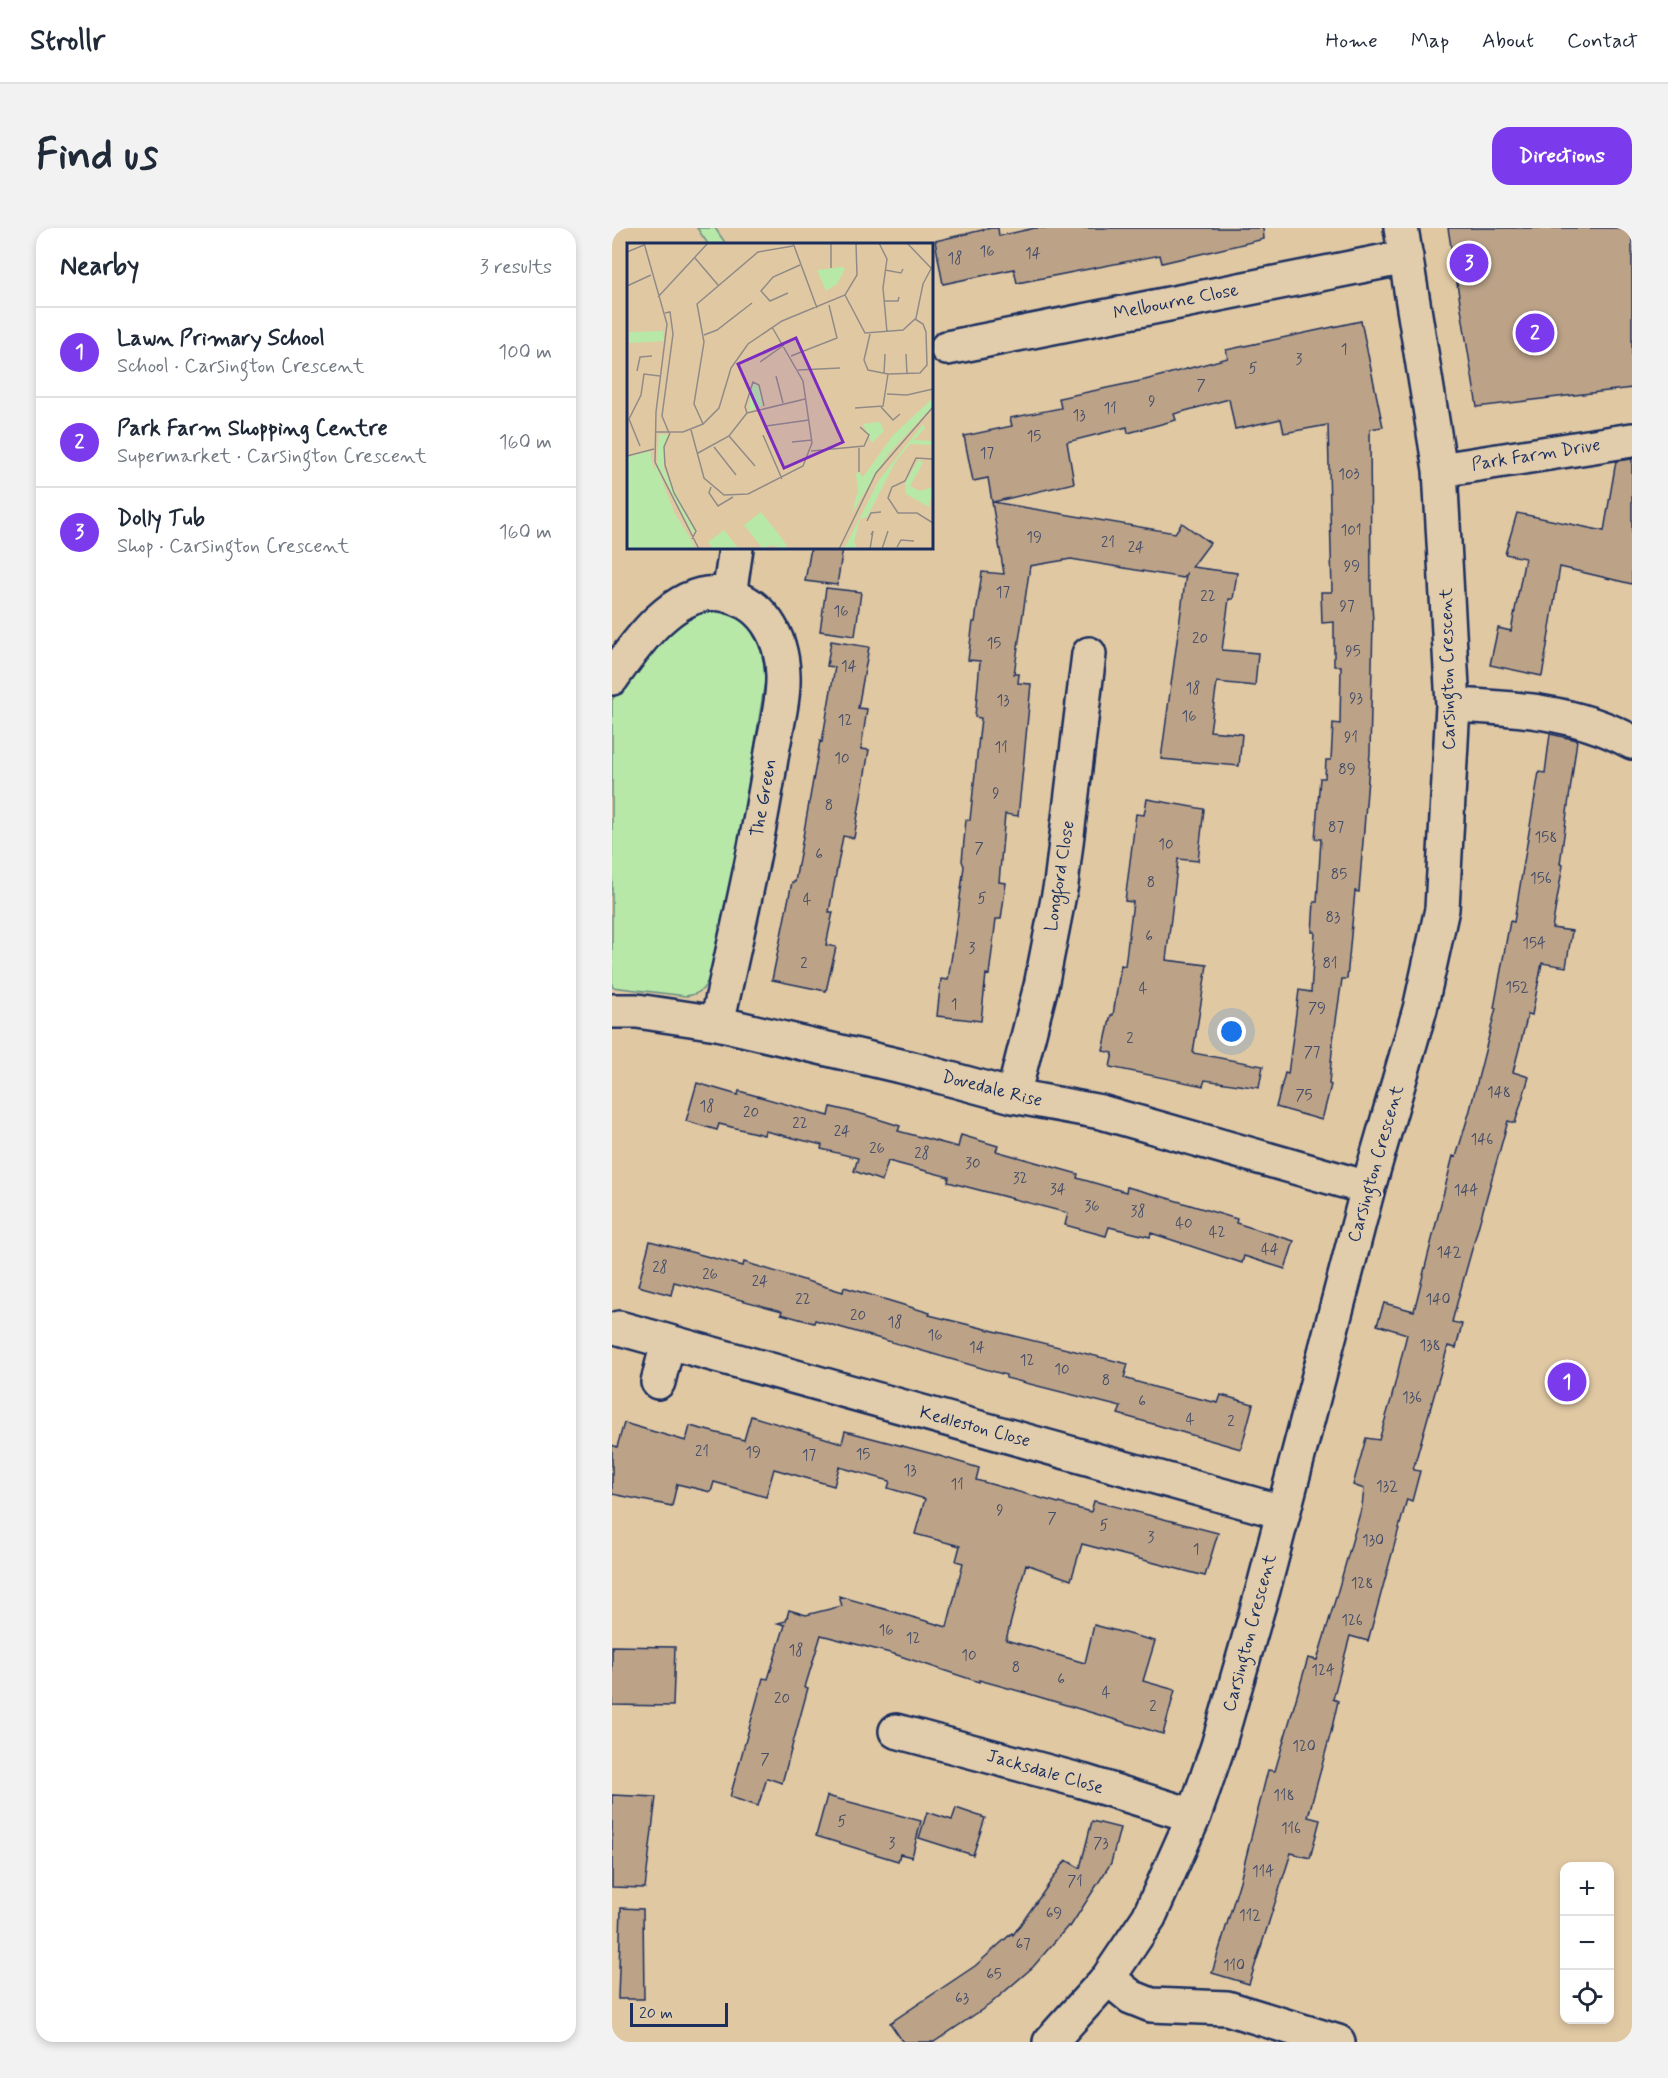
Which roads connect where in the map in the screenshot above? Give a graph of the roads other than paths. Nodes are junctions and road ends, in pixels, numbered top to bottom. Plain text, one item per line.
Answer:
1 (1403, 243) edge
2 (947, 348) dead end
3 (1632, 440) edge
4 (1440, 470) junction
5 (736, 549) edge
6 (729, 596) junction
7 (1089, 654) dead end
8 (612, 678) edge
9 (1453, 705) junction
10 (1632, 741) edge
11 (612, 1011) edge
12 (717, 1023) junction
13 (1013, 1096) junction
14 (1368, 1188) junction
15 (619, 1328) dead end
16 (668, 1342) junction
17 (658, 1382) dead end
18 (1282, 1512) junction
19 (896, 1731) dead end
20 (1194, 1816) junction
21 (1108, 1978) junction
22 (1050, 2042) edge
23 (1338, 2042) edge

1 - 2 street, Melbourne Close
1 - 4 street, Carsington Crescent
3 - 4 street, Park Farm Drive
4 - 9 street, Carsington Crescent
5 - 6 street
6 - 8 street, The Green
6 - 12 street, The Green
7 - 13 street, Longford Close
9 - 10 street
9 - 14 street, Carsington Crescent
11 - 12 street, Dovedale Rise
12 - 13 street, Dovedale Rise
13 - 14 street, Dovedale Rise
14 - 18 street, Carsington Crescent
15 - 16 street, Kedleston Close
16 - 17 street
16 - 18 street, Kedleston Close
18 - 20 street, Carsington Crescent
19 - 20 street, Jacksdale Close
20 - 21 street, Carsington Crescent
21 - 22 street, Carsington Crescent
21 - 23 street

